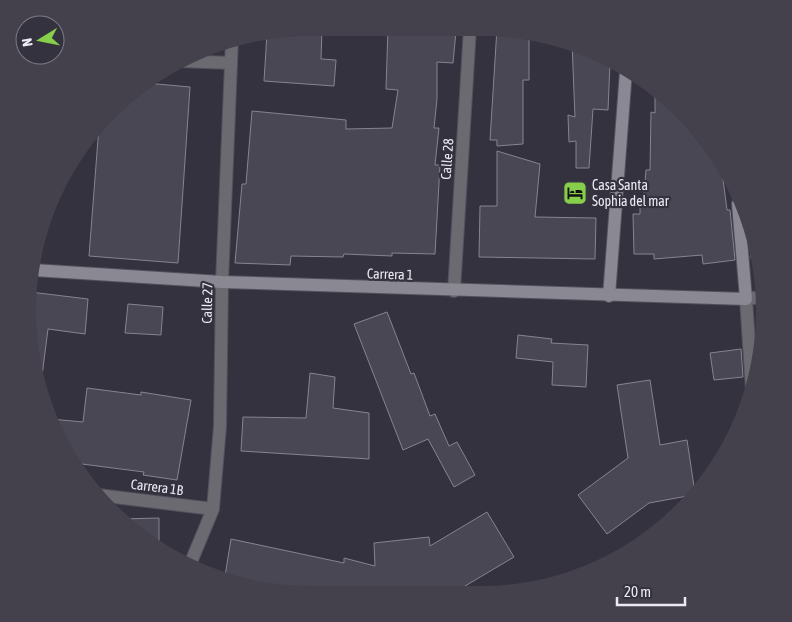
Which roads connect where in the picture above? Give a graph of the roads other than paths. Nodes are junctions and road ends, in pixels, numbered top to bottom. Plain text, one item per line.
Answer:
1 (470, 36) edge
2 (232, 48) edge
3 (196, 62) edge
4 (231, 64) junction
5 (626, 78) edge
6 (739, 218) edge
7 (40, 270) edge
8 (222, 282) junction
9 (454, 291) junction
10 (609, 296) junction
11 (755, 298) edge
12 (746, 299) junction
13 (750, 363) edge
14 (109, 497) edge
15 (213, 509) junction
16 (192, 559) edge

1 - 9 street, Calle 28
2 - 4 street, Calle 27
3 - 4 street
4 - 8 street, Calle 27
5 - 10 street
6 - 12 street
7 - 8 street, Carrera 1
8 - 9 street, Carrera 1
8 - 15 street, Calle 27
9 - 10 street, Carrera 1
10 - 12 street, Carrera 1
11 - 12 street
12 - 13 street
14 - 15 street, Carrera 1B
15 - 16 street, Calle 27

